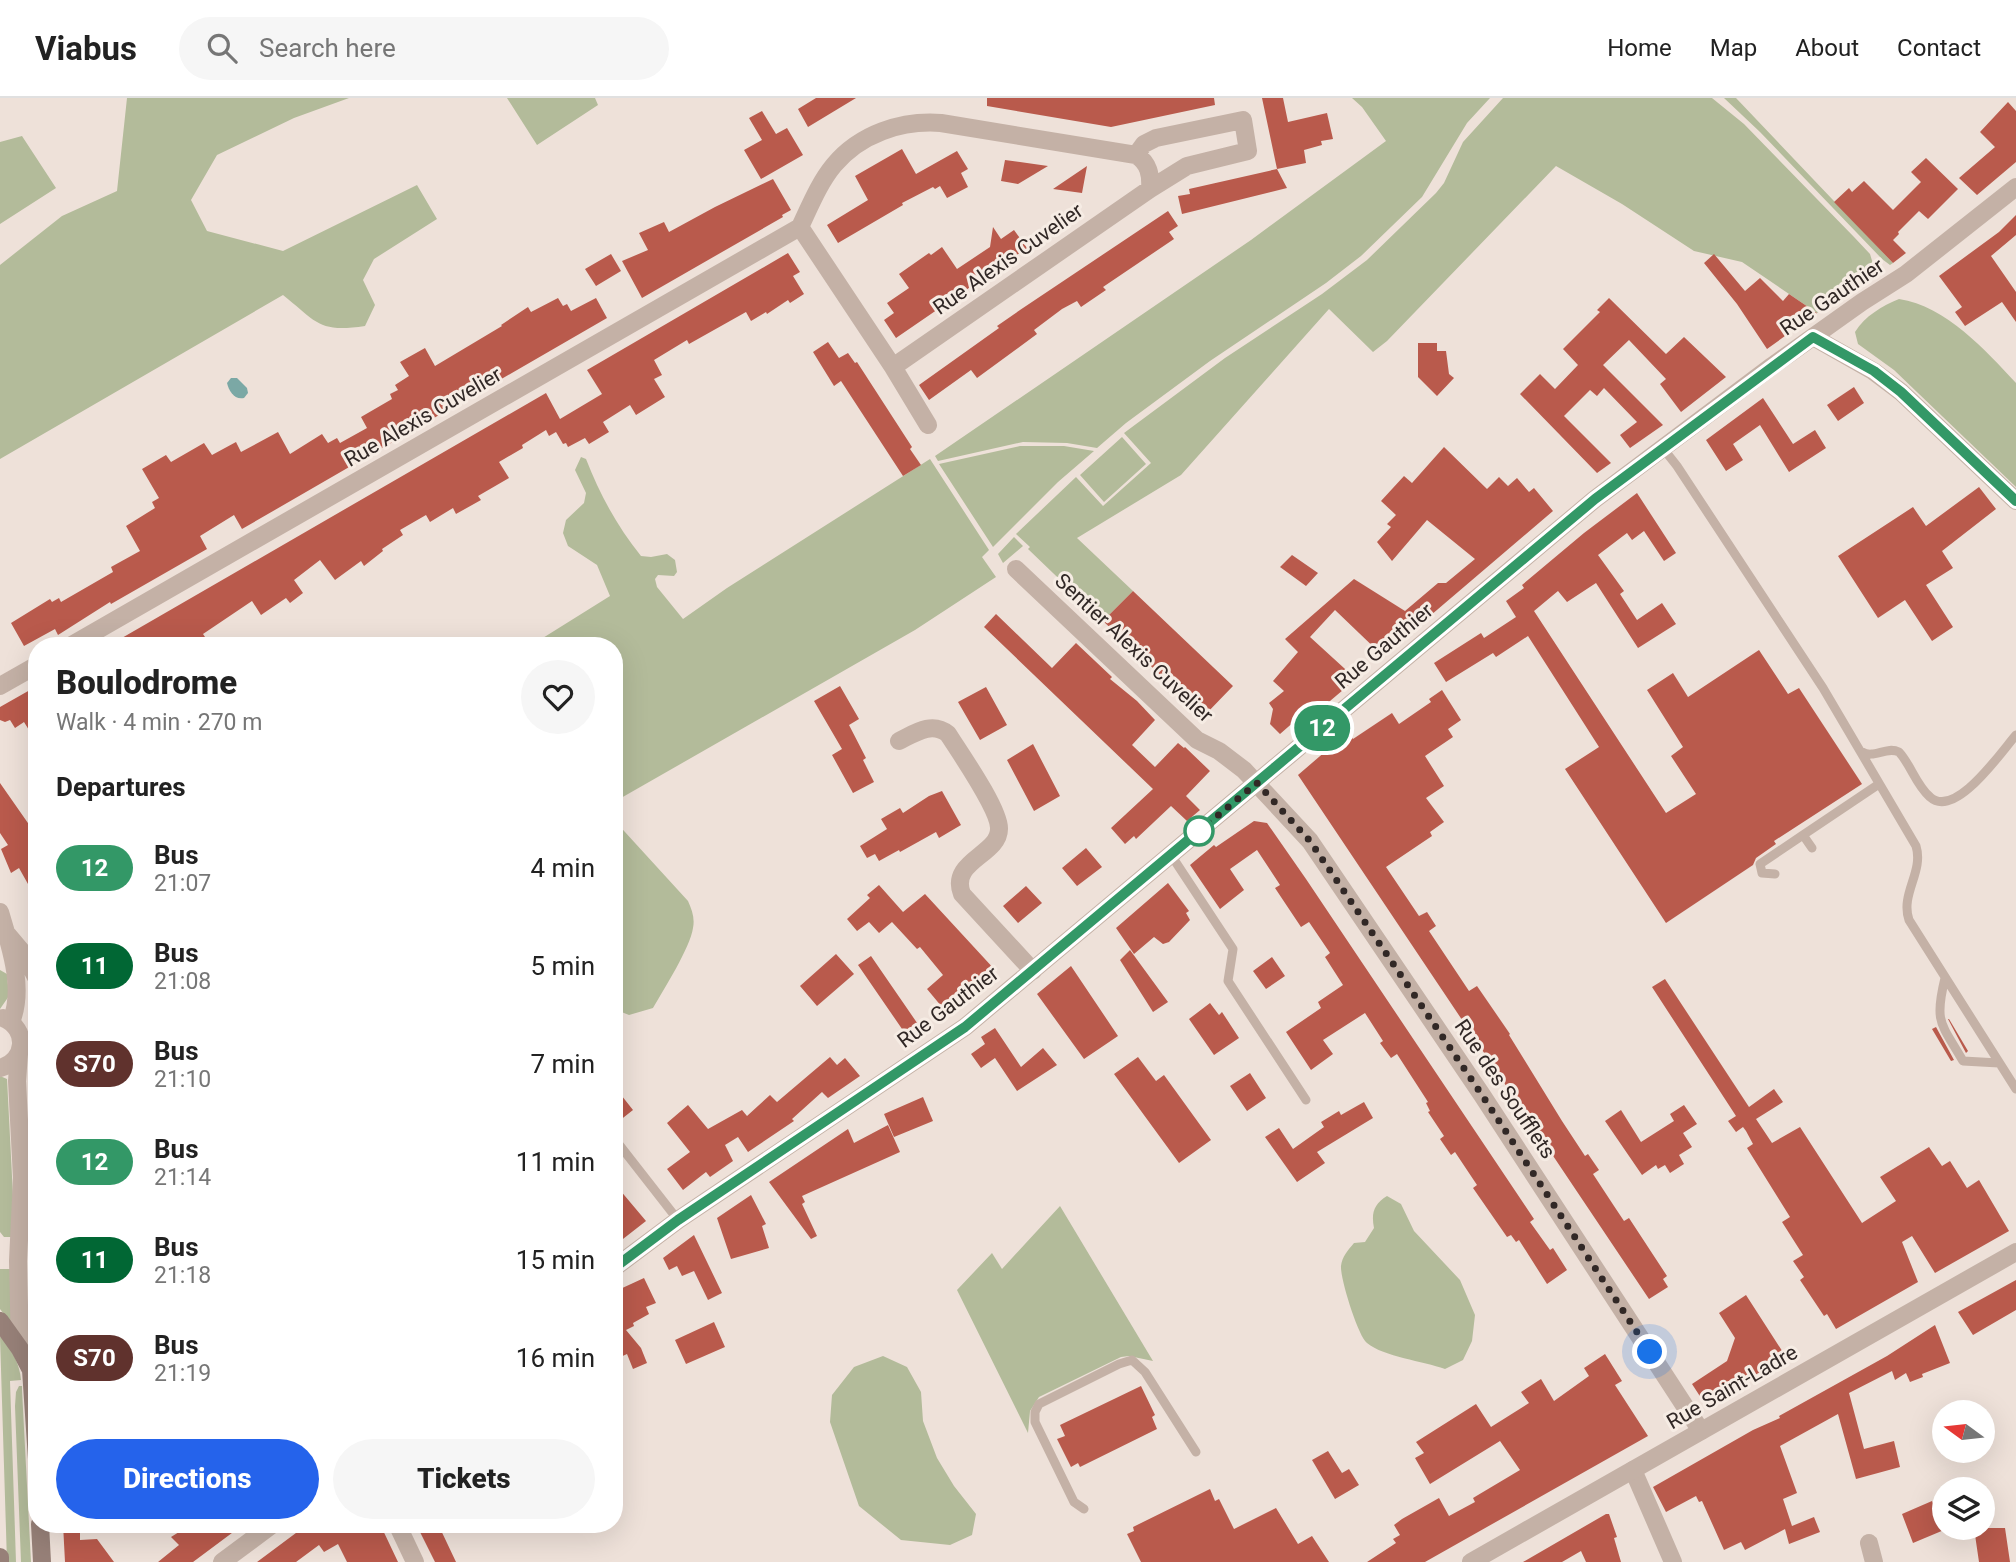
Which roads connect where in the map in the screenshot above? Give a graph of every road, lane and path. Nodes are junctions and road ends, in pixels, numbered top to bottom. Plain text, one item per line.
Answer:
1 (1136, 155) junction
2 (2016, 187) edge
3 (1150, 189) junction
4 (800, 227) junction
5 (1813, 337) junction
6 (892, 367) junction
7 (928, 425) dead end
8 (1662, 447) junction
9 (2016, 501) edge
10 (1016, 569) dead end
11 (86, 637) edge
12 (28, 670) edge
13 (0, 686) edge
14 (2016, 735) edge
15 (899, 741) dead end
16 (1862, 752) junction
17 (1257, 783) junction
18 (1879, 785) junction
19 (1803, 835) junction
20 (1812, 848) dead end
21 (1171, 855) junction
22 (1775, 874) dead end
23 (0, 912) edge
24 (5, 931) junction
25 (28, 962) edge
26 (1033, 971) junction
27 (1945, 978) junction
28 (10, 1023) edge
29 (28, 1030) edge
30 (19, 1054) junction
31 (1999, 1063) junction
32 (0, 1068) edge
33 (2016, 1089) edge
34 (1306, 1100) dead end
35 (623, 1150) edge
36 (678, 1220) junction
37 (2016, 1252) edge
38 (623, 1261) edge
39 (0, 1321) edge
40 (20, 1349) junction
41 (28, 1364) edge
42 (1701, 1431) junction
43 (1196, 1452) dead end
44 (1633, 1470) junction
45 (1084, 1509) dead end
46 (40, 1533) edge
47 (261, 1533) edge
48 (401, 1533) edge
49 (1869, 1543) dead end
50 (42, 1562) edge
51 (222, 1562) edge
52 (415, 1562) edge
53 (1471, 1562) edge
54 (1673, 1562) edge
55 (1874, 1562) edge

1 - 3 street
1 - 3 street, Rue Alexis Cuvelier
1 - 4 street
2 - 5 street, Rue Gauthier
3 - 6 street, Rue Alexis Cuvelier
4 - 6 street
4 - 11 street, Rue Alexis Cuvelier
5 - 8 street, Rue Gauthier
5 - 9 street
6 - 7 street
8 - 16 lane
8 - 17 street, Rue Gauthier
10 - 17 street, Sentier Alexis Cuvelier
12 - 13 street
14 - 16 lane
15 - 26 street
16 - 18 lane
17 - 21 street, Rue Gauthier
17 - 42 street, Rue des Soufflets
18 - 19 lane
18 - 27 lane
19 - 20 lane
19 - 22 lane
21 - 26 street, Rue Gauthier
21 - 34 lane
23 - 24 street
24 - 25 street
24 - 28 street
26 - 36 street, Rue Gauthier
27 - 31 lane
27 - 31 lane
28 - 29 street
28 - 30 street
30 - 32 street
30 - 40 street
31 - 33 lane
35 - 36 lane
36 - 38 street, Rue Gauthier
37 - 42 street, Rue Saint-Ladre
39 - 40 main road
40 - 41 main road
42 - 44 street, Rue Saint-Ladre
43 - 45 lane
44 - 53 street, Rue Saint-Ladre
44 - 54 street
46 - 50 main road
47 - 51 street
48 - 52 street
49 - 55 street

